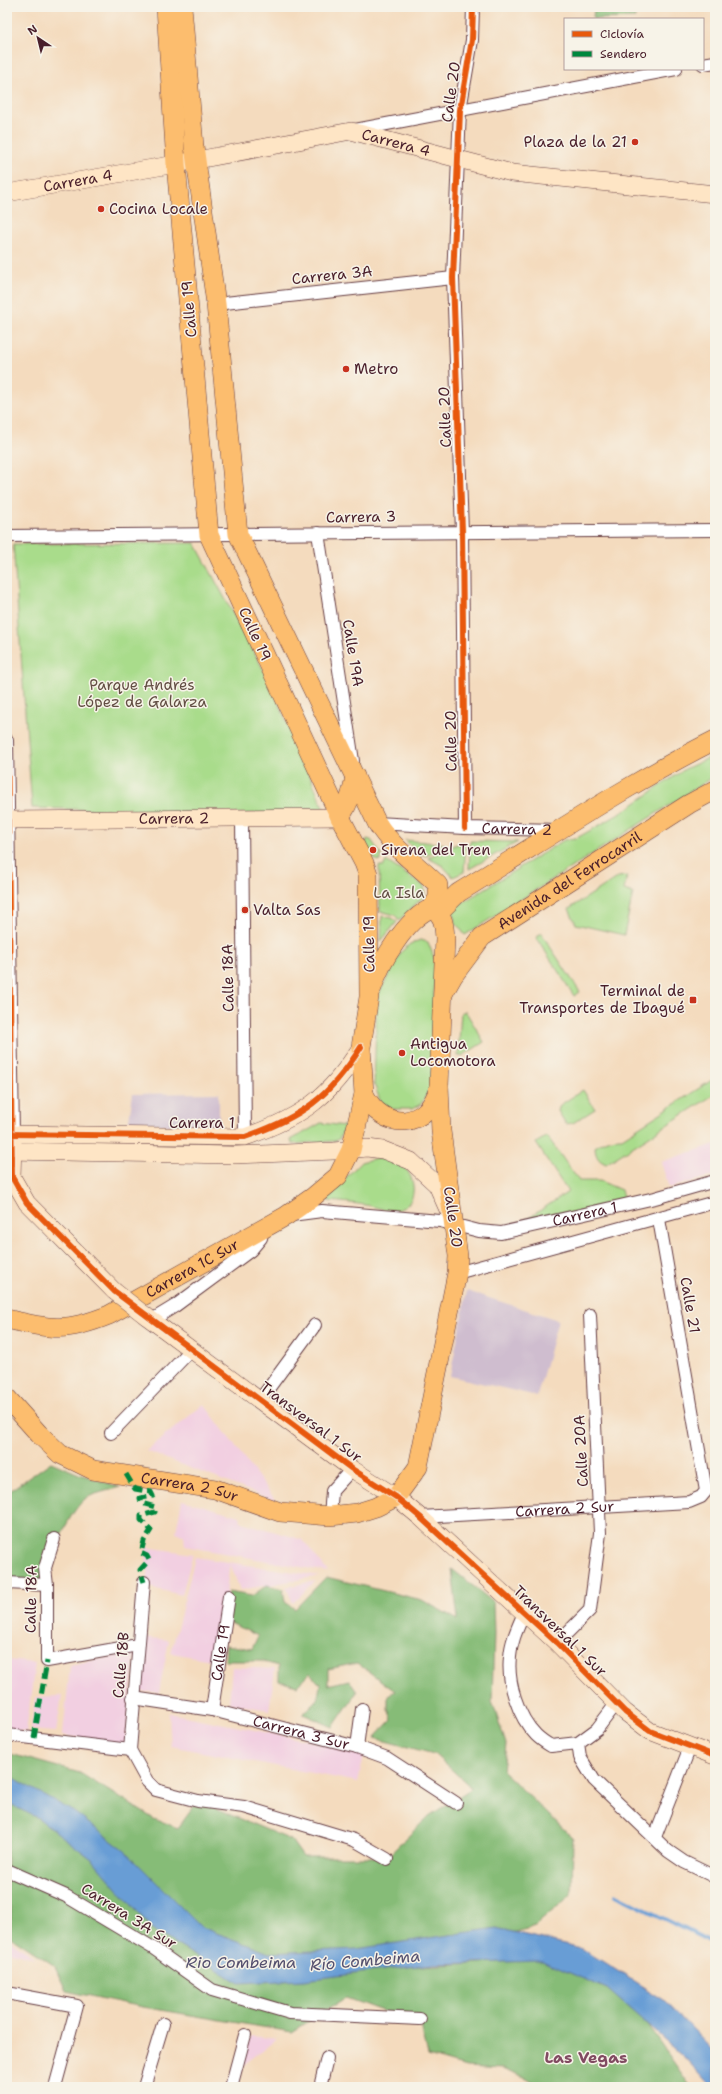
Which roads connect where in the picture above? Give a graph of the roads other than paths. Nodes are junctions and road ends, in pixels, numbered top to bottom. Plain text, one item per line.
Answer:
1 (166, 7) edge
2 (182, 7) edge
3 (188, 7) edge
4 (473, 7) edge
5 (715, 62) edge
6 (704, 64) edge
7 (671, 70) edge
8 (460, 110) junction
9 (352, 131) junction
10 (195, 153) junction
11 (458, 159) junction
12 (176, 164) junction
13 (7, 193) edge
14 (715, 194) edge
15 (453, 278) junction
16 (216, 304) junction
17 (715, 530) edge
18 (462, 532) junction
19 (318, 533) junction
20 (238, 534) junction
21 (209, 535) junction
22 (7, 536) edge
23 (7, 740) edge
24 (337, 740) junction
25 (715, 740) edge
26 (312, 755) junction
27 (355, 776) junction
28 (715, 790) edge
29 (340, 818) junction
30 (8, 820) edge
31 (242, 820) junction
32 (377, 823) junction
33 (465, 828) junction
34 (561, 830) junction
35 (438, 885) junction
36 (458, 894) junction
37 (438, 915) junction
38 (443, 993) junction
39 (369, 997) junction
40 (361, 1047) junction
41 (439, 1086) junction
42 (364, 1094) junction
43 (245, 1136) junction
44 (10, 1143) edge
45 (351, 1150) junction
46 (715, 1181) edge
47 (715, 1202) edge
48 (286, 1216) junction
49 (659, 1219) junction
50 (454, 1224) junction
51 (263, 1229) junction
52 (457, 1273) junction
53 (590, 1315) dead end
54 (149, 1318) junction
55 (7, 1319) edge
56 (315, 1325) dead end
57 (192, 1349) junction
58 (7, 1398) edge
59 (260, 1400) junction
60 (111, 1433) dead end
61 (352, 1469) junction
62 (706, 1491) joint
63 (396, 1497) junction
64 (600, 1506) junction
65 (330, 1516) junction
66 (420, 1517) junction
67 (54, 1539) dead end
68 (144, 1582) dead end
69 (7, 1583) edge
70 (47, 1586) junction
71 (229, 1596) dead end
72 (524, 1613) junction
73 (557, 1643) junction
74 (138, 1645) junction
75 (133, 1698) junction
76 (616, 1704) junction
77 (362, 1709) dead end
78 (212, 1710) junction
79 (7, 1735) edge
80 (578, 1743) junction
81 (357, 1747) junction
82 (690, 1747) junction
83 (130, 1750) junction
84 (715, 1756) edge
85 (456, 1803) dead end
86 (655, 1837) junction
87 (387, 1858) dead end
88 (7, 1870) edge
89 (715, 1877) edge
90 (7, 1993) edge
91 (420, 2019) dead end
92 (163, 2024) dead end
93 (245, 2035) dead end
94 (327, 2058) dead end
95 (55, 2087) edge
96 (144, 2087) edge
97 (231, 2087) edge
98 (320, 2087) edge

1 - 12 main road, Calle 19
2 - 10 main road, Calle 19
3 - 10 main road
4 - 8 street, Calle 20
5 - 6 street
7 - 8 street
8 - 9 street
8 - 11 street, Calle 20
9 - 10 street, Carrera 4
9 - 11 street, Carrera 4
10 - 12 street, Carrera 4
10 - 16 main road, Calle 19
11 - 14 street, Carrera 4
11 - 15 street, Calle 20
12 - 13 street, Carrera 4
12 - 21 main road, Calle 19
15 - 16 street, Carrera 3A
15 - 18 street, Calle 20
16 - 20 main road, Calle 19
17 - 18 street, Carrera 3
18 - 19 street, Carrera 3
18 - 33 street, Calle 20
19 - 20 street, Carrera 3
19 - 27 street, Calle 19A
20 - 21 street, Carrera 3
20 - 24 main road, Calle 19
21 - 22 street, Carrera 3
21 - 26 main road, Calle 19
23 - 30 street
24 - 26 main road
24 - 27 main road, Calle 19
25 - 34 main road
26 - 29 main road, Calle 19
27 - 29 main road
27 - 32 main road, Calle 19
28 - 38 main road, Avenida del Ferrocarril
29 - 31 street, Carrera 2
29 - 39 main road, Calle 19
30 - 31 street, Carrera 2
30 - 44 street
31 - 43 street, Calle 18A
32 - 33 street, Carrera 2
32 - 35 main road, Calle 19
33 - 34 street, Carrera 2
34 - 36 main road
35 - 36 main road, Calle 19
35 - 37 main road
36 - 37 main road
37 - 38 main road, Calle 20
37 - 39 main road
38 - 41 main road, Calle 20
39 - 40 main road, Calle 19
40 - 42 main road, Calle 19
40 - 43 street, Carrera 1
41 - 42 main road
41 - 50 main road, Calle 20
42 - 45 main road, Calle 19
43 - 44 street, Carrera 1
44 - 45 street, Carrera 1
44 - 54 street, Transversal 1 Sur, bridge
45 - 48 main road, Calle 19
45 - 50 street, Carrera 1
46 - 50 street, Carrera 1
47 - 49 street, Carrera 1
48 - 50 street, Carrera 1
48 - 51 main road, Carrera 1C Sur
49 - 52 street, Carrera 1
49 - 62 street, Calle 21
50 - 52 main road, Calle 20
51 - 54 street, Carrera 1C Sur
51 - 55 main road, Carrera 1C Sur
52 - 63 main road, Calle 20
53 - 64 street, Calle 20A
54 - 57 street, Transversal 1 Sur
56 - 59 street
57 - 59 street, Transversal 1 Sur
57 - 60 street
58 - 65 main road, Carrera 2 Sur
59 - 61 street, Transversal 1 Sur
61 - 63 street, Transversal 1 Sur
61 - 65 street
62 - 64 street, Carrera 2 Sur
63 - 65 main road, Carrera 2 Sur
63 - 66 street, Transversal 1 Sur
64 - 66 street, Carrera 2 Sur
64 - 73 street, Calle 20A
66 - 72 street, Transversal 1 Sur
67 - 70 street, Calle 18A
68 - 74 street, Calle 18B
69 - 70 street
70 - 74 street, Calle 18A
71 - 78 street, Calle 19
72 - 73 street, Transversal 1 Sur
72 - 80 street
73 - 76 street, Transversal 1 Sur
74 - 75 street, Calle 18B
75 - 78 street, Carrera 3 Sur
75 - 83 street, Calle 18B
76 - 80 street
76 - 82 street
77 - 81 street
78 - 81 street, Carrera 3 Sur
79 - 83 street
80 - 86 street
81 - 85 street, Carrera 3 Sur
82 - 84 street
82 - 86 street
83 - 87 street
86 - 89 street
88 - 91 street, Carrera 3A Sur
90 - 95 street
92 - 96 street
93 - 97 street
94 - 98 street

